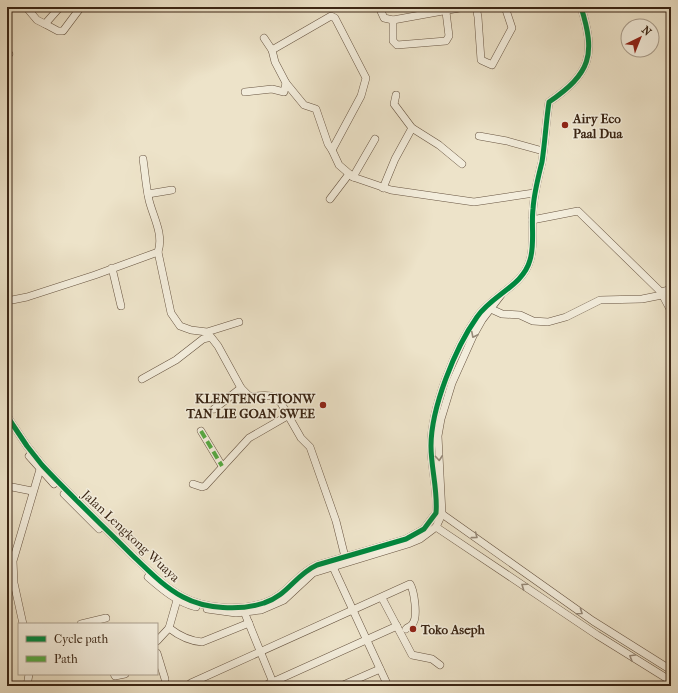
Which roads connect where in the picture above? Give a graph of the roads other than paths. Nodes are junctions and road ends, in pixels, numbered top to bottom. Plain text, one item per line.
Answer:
1 (26, 7) edge
2 (81, 7) edge
3 (379, 7) edge
4 (465, 7) edge
5 (476, 7) edge
6 (505, 7) edge
7 (581, 7) edge
8 (59, 8) edge
9 (445, 9) edge
10 (393, 20) junction
11 (45, 24) junction
12 (264, 38) dead end
13 (272, 50) junction
14 (7, 51) edge
15 (7, 55) edge
16 (286, 83) junction
17 (245, 92) dead end
18 (396, 95) dead end
19 (412, 128) junction
20 (479, 136) dead end
21 (375, 139) dead end
22 (332, 150) junction
23 (543, 151) junction
24 (143, 159) dead end
25 (462, 164) dead end
26 (351, 175) junction
27 (383, 188) junction
28 (172, 190) dead end
29 (534, 193) junction
30 (148, 194) junction
31 (330, 199) dead end
32 (532, 220) junction
33 (158, 252) junction
34 (112, 268) junction
35 (671, 289) edge
36 (504, 291) junction
37 (661, 294) junction
38 (7, 301) edge
39 (121, 306) dead end
40 (491, 309) junction
41 (671, 311) edge
42 (239, 322) dead end
43 (462, 353) junction
44 (142, 379) dead end
45 (241, 388) junction
46 (214, 409) dead end
47 (289, 415) junction
48 (7, 416) edge
49 (7, 423) edge
50 (201, 431) dead end
51 (222, 466) junction
52 (41, 467) junction
53 (193, 484) dead end
54 (7, 486) edge
55 (32, 491) junction
56 (442, 514) junction
57 (436, 527) junction
58 (345, 557) junction
59 (333, 567) junction
60 (10, 576) edge
61 (382, 598) junction
62 (177, 600) junction
63 (243, 610) junction
64 (353, 611) junction
65 (106, 618) dead end
66 (99, 622) edge
67 (23, 623) edge
68 (249, 623) junction
69 (397, 626) junction
70 (169, 628) junction
71 (406, 629) dead end
72 (367, 640) junction
73 (158, 641) edge
74 (261, 653) junction
75 (159, 664) edge
76 (440, 665) dead end
77 (380, 669) junction
78 (671, 670) edge
79 (29, 675) edge
80 (165, 679) dead end
81 (668, 679) edge
82 (191, 683) dead end
83 (274, 684) edge
84 (27, 686) edge
85 (264, 686) edge
86 (342, 686) edge
87 (388, 686) edge

1 - 11 street
2 - 11 street
3 - 10 street
4 - 9 street
5 - 6 street
7 - 23 street
8 - 11 street
9 - 10 street
9 - 10 street
12 - 13 street
13 - 16 street
13 - 22 street
14 - 15 street
16 - 17 street
16 - 22 street
18 - 19 street
19 - 25 street
19 - 27 street
20 - 23 street
21 - 26 street
22 - 26 street
23 - 29 street
24 - 30 street
26 - 27 street
26 - 31 street
27 - 29 street
28 - 30 street
29 - 32 street
30 - 33 street
32 - 36 street
32 - 37 street
33 - 34 street
33 - 42 street
34 - 38 street
34 - 39 street
35 - 37 street
36 - 40 street, Jalan Lengkong Wuaya
36 - 43 street, Jalan Lengkong Wuaya
37 - 40 street
37 - 41 street
40 -> 43 street, Jalan Lengkong Wuaya
43 -> 56 street, Jalan Lengkong Wuaya
43 - 58 street, Jalan Lengkong Wuaya
44 - 45 street
45 - 46 street
45 - 47 street
47 - 51 street
47 - 58 street
48 - 52 street, Jalan Lengkong Wuaya
49 - 52 street, Jalan Lengkong Wuaya
50 - 51 street
51 - 53 street
52 - 55 street
52 - 62 street, Jalan Lengkong Wuaya
52 - 63 street, Jalan Lengkong Wuaya
54 - 55 street
55 - 60 street
56 - 57 street, Jalan Lengkong Wuaya
56 -> 78 street
57 - 59 street, Jalan Lengkong Wuaya
81 -> 57 street
58 - 63 street, Jalan Lengkong Wuaya
59 - 63 street, Jalan Lengkong Wuaya
59 - 64 street
60 - 67 street
61 - 64 street
61 - 69 street
61 - 71 street
62 - 63 street, Jalan Lengkong Wuaya
62 - 70 street
63 - 68 street
64 - 72 street
64 - 74 street
65 - 66 street
68 - 70 street
68 - 74 street
69 - 72 street
69 - 76 street
70 - 73 street
72 - 77 street
72 - 83 street
74 - 82 street
74 - 83 street
75 - 80 street
77 - 86 street
77 - 87 street
78 - 81 street
79 - 84 street
83 - 85 street

